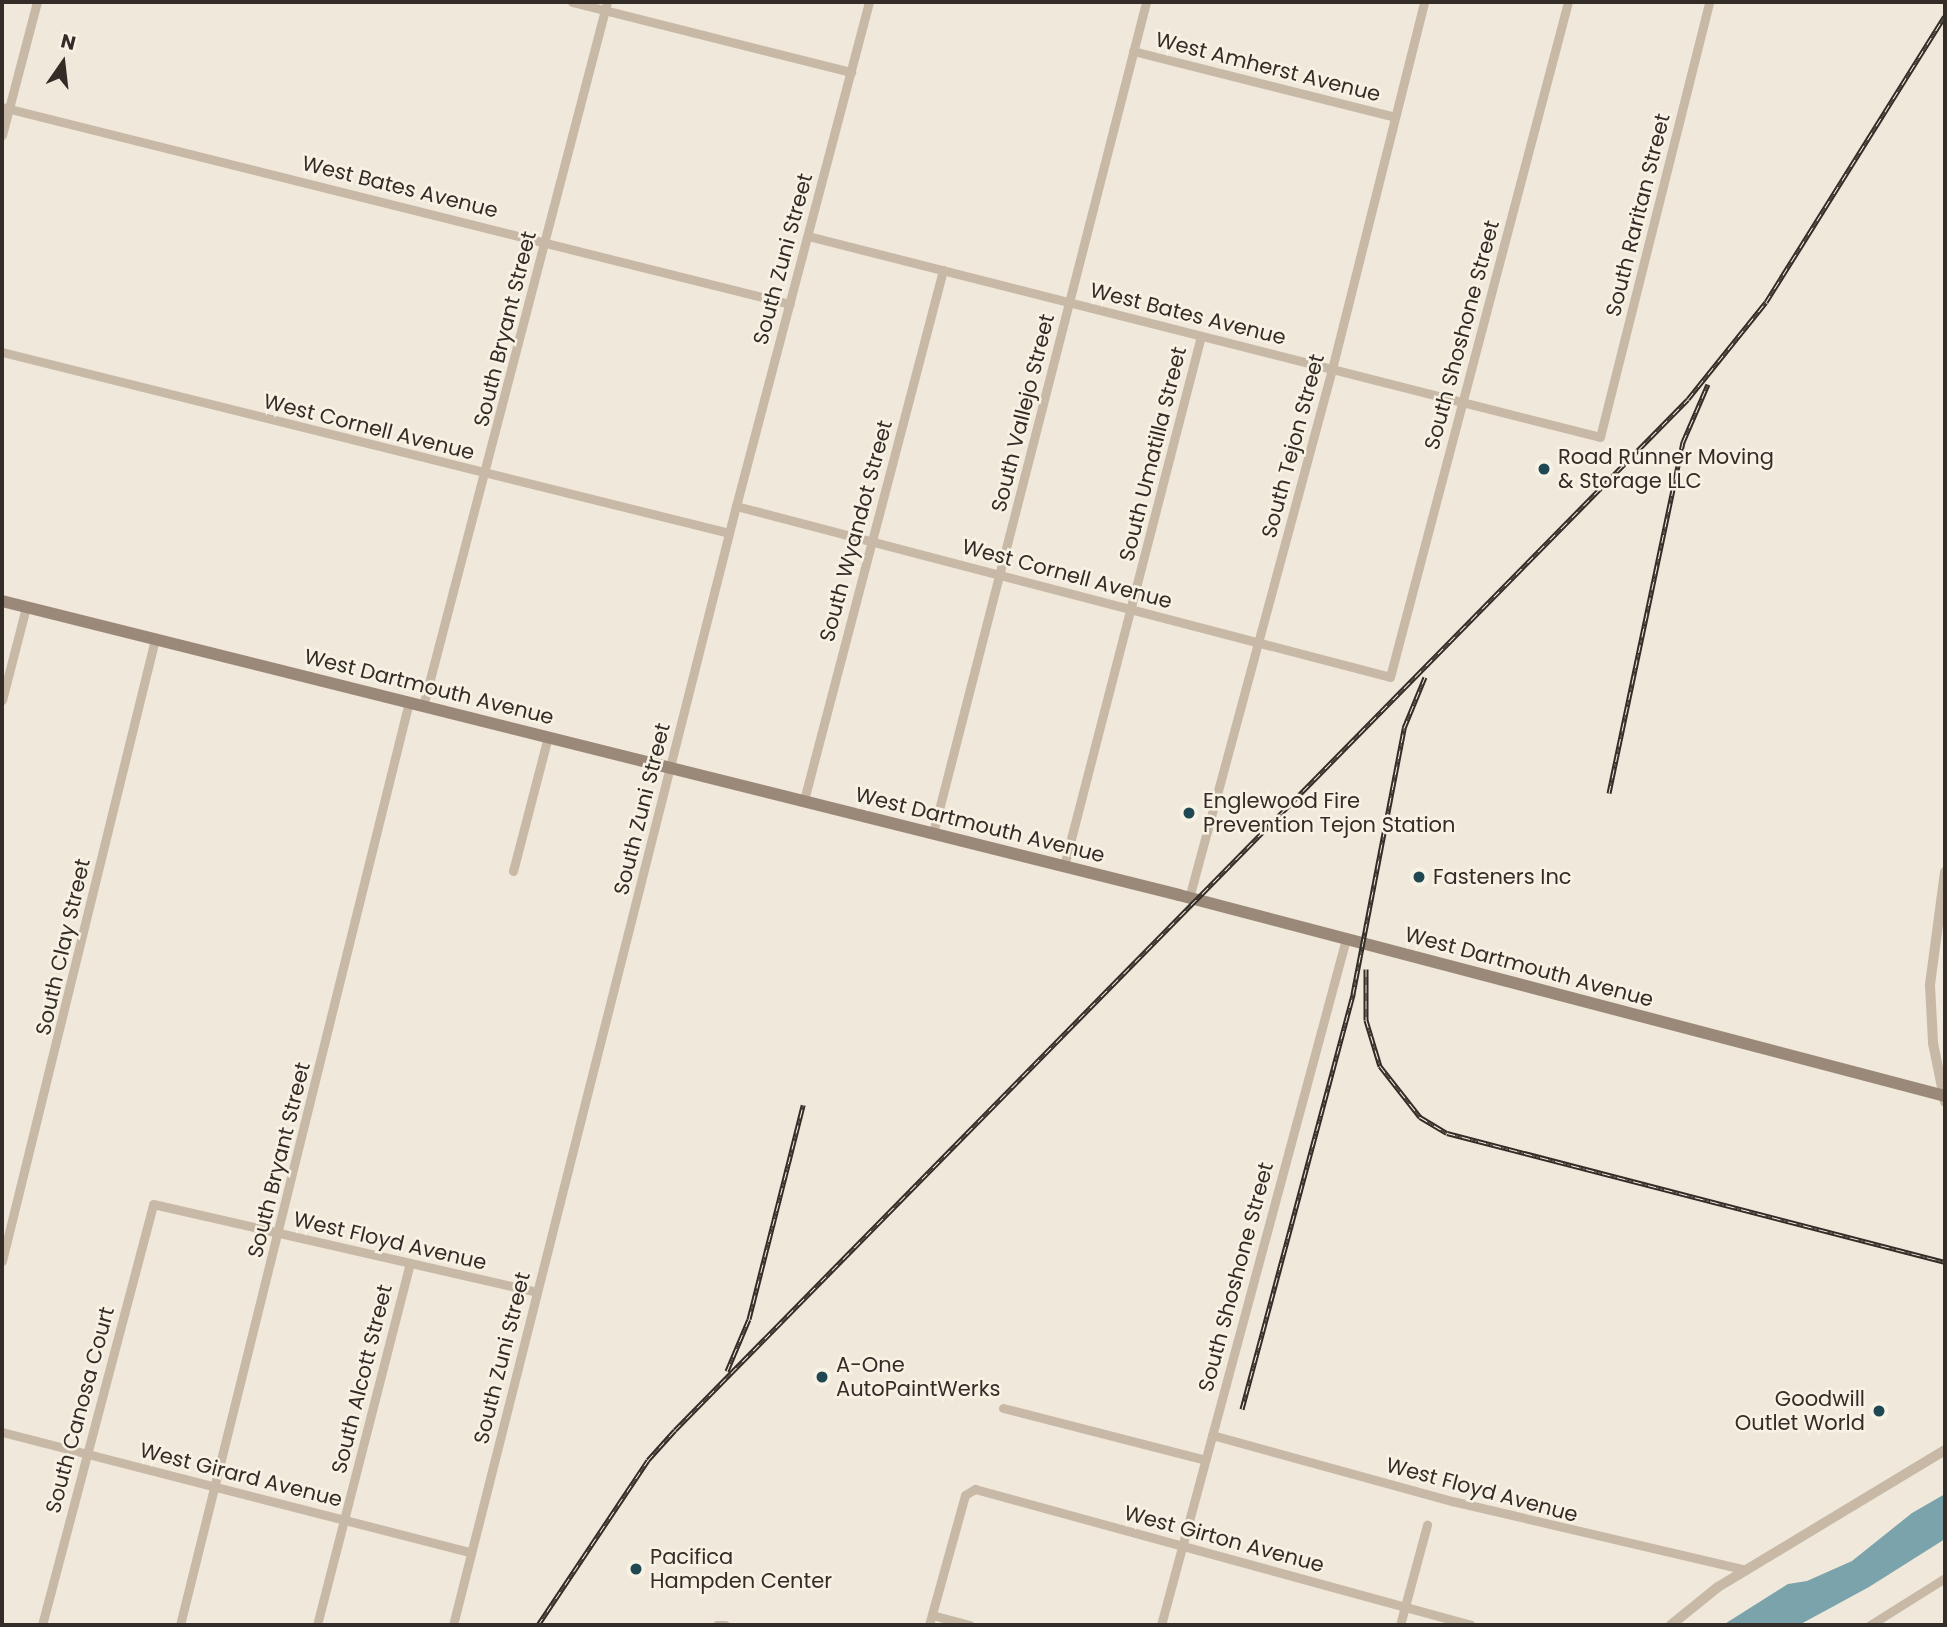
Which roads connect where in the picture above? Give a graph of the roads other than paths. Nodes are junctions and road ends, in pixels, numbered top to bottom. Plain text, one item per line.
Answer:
1 (37, 2) edge
2 (572, 2) edge
3 (869, 2) edge
4 (1146, 2) edge
5 (1424, 2) edge
6 (1568, 2) edge
7 (1709, 2) edge
8 (606, 6) edge
9 (1133, 51) junction
10 (851, 72) junction
11 (5, 108) edge
12 (1395, 117) junction
13 (2, 135) edge
14 (808, 236) junction
15 (546, 241) junction
16 (943, 270) junction
17 (1069, 302) junction
18 (790, 304) junction
19 (1201, 336) junction
20 (2, 352) edge
21 (1332, 369) junction
22 (1463, 402) junction
23 (1600, 437) joint
24 (486, 475) junction
25 (736, 506) junction
26 (729, 533) junction
27 (872, 542) junction
28 (999, 575) junction
29 (2, 601) edge
30 (26, 607) junction
31 (1131, 609) junction
32 (155, 639) junction
33 (1259, 642) junction
34 (1390, 677) joint
35 (2, 700) edge
36 (409, 702) junction
37 (423, 706) junction
38 (548, 737) junction
39 (670, 767) junction
40 (804, 800) junction
41 (933, 833) junction
42 (1064, 866) junction
43 (513, 871) dead end
44 (1945, 872) edge
45 (1189, 898) junction
46 (1346, 939) junction
47 (1944, 1098) edge
48 (153, 1204) joint
49 (278, 1233) junction
50 (2, 1261) edge
51 (410, 1264) junction
52 (537, 1292) junction
53 (1003, 1408) dead end
54 (2, 1432) edge
55 (1212, 1435) junction
56 (1945, 1450) edge
57 (86, 1455) junction
58 (1205, 1460) junction
59 (215, 1486) junction
60 (344, 1520) junction
61 (1427, 1525) dead end
62 (1182, 1546) junction
63 (471, 1552) junction
64 (1746, 1570) junction
65 (1945, 1578) edge
66 (1405, 1608) junction
67 (932, 1615) junction
68 (42, 1625) edge
69 (180, 1625) edge
70 (317, 1625) edge
71 (453, 1625) edge
72 (717, 1625) edge
73 (725, 1625) edge
74 (929, 1625) edge
75 (970, 1625) edge
76 (1161, 1625) edge
77 (1400, 1625) edge
78 (1471, 1625) edge
79 (1671, 1625) edge
80 (1871, 1625) edge

1 - 11 street
2 - 8 street
3 - 10 street, South Zuni Street
4 - 9 street, South Vallejo Street
5 - 12 street, South Tejon Street
6 - 22 street, South Shoshone Street
7 - 23 street, South Raritan Street
8 - 10 street
8 - 15 street, South Bryant Street
9 - 12 street, West Amherst Avenue
9 - 17 street, South Vallejo Street
10 - 14 street, South Zuni Street
11 - 13 street
11 - 15 street, West Bates Avenue
12 - 21 street, South Tejon Street
14 - 16 street, West Bates Avenue
14 - 18 street, South Zuni Street
15 - 18 street, West Bates Avenue
15 - 24 street, South Bryant Street
16 - 17 street, West Bates Avenue
16 - 27 street, South Wyandot Street
17 - 19 street, West Bates Avenue
17 - 28 street, South Vallejo Street
18 - 25 street, South Zuni Street
19 - 21 street, West Bates Avenue
19 - 31 street, South Umatilla Street
20 - 24 street, West Cornell Avenue
21 - 22 street, West Bates Avenue
21 - 33 street, South Tejon Street
22 - 23 street, West Bates Avenue
22 - 34 street, South Shoshone Street
24 - 26 street, West Cornell Avenue
24 - 37 street, South Bryant Street
25 - 26 street, South Zuni Street
25 - 27 street, West Cornell Avenue
26 - 39 street, South Zuni Street
27 - 28 street, West Cornell Avenue
27 - 40 street, South Wyandot Street
28 - 31 street, West Cornell Avenue
28 - 41 street, South Vallejo Street
29 - 30 main road, West Dartmouth Avenue
30 - 32 main road, West Dartmouth Avenue
30 - 35 street
31 - 33 street, West Cornell Avenue
31 - 42 street, South Umatilla Street
32 - 36 main road, West Dartmouth Avenue
32 - 50 street, South Clay Street
33 - 34 street, West Cornell Avenue
33 - 45 street, South Tejon Street
36 - 37 main road, West Dartmouth Avenue
36 - 49 street, South Bryant Street
37 - 38 main road, West Dartmouth Avenue
38 - 39 main road, West Dartmouth Avenue
38 - 43 street
39 - 40 main road, West Dartmouth Avenue
39 - 52 street, South Zuni Street
40 - 41 main road, West Dartmouth Avenue
41 - 42 main road, West Dartmouth Avenue
42 - 45 main road, West Dartmouth Avenue
44 - 47 street
45 - 46 main road, West Dartmouth Avenue
46 - 47 main road, West Dartmouth Avenue
46 - 55 street, South Shoshone Street
48 - 49 street, West Floyd Avenue
48 - 57 street, South Canosa Court
49 - 51 street, West Floyd Avenue
49 - 59 street, South Bryant Street
51 - 52 street, West Floyd Avenue
51 - 60 street, South Alcott Street
52 - 63 street, South Zuni Street
53 - 58 street
54 - 57 street, West Girard Avenue
55 - 58 street, South Shoshone Street
55 - 64 street, West Floyd Avenue
56 - 64 street
57 - 59 street, West Girard Avenue
57 - 68 street, South Canosa Court
58 - 62 street, South Shoshone Street
59 - 60 street, West Girard Avenue
59 - 69 street, South Bryant Street
60 - 63 street, West Girard Avenue
60 - 70 street, South Alcott Street
61 - 66 street
62 - 66 street, West Girton Avenue
62 - 67 street, West Girton Avenue
62 - 76 street, South Shoshone Street
63 - 71 street, South Zuni Street
64 - 79 street
65 - 80 street
66 - 77 street
66 - 78 street, West Girton Avenue
67 - 74 street
67 - 75 street
72 - 73 street

